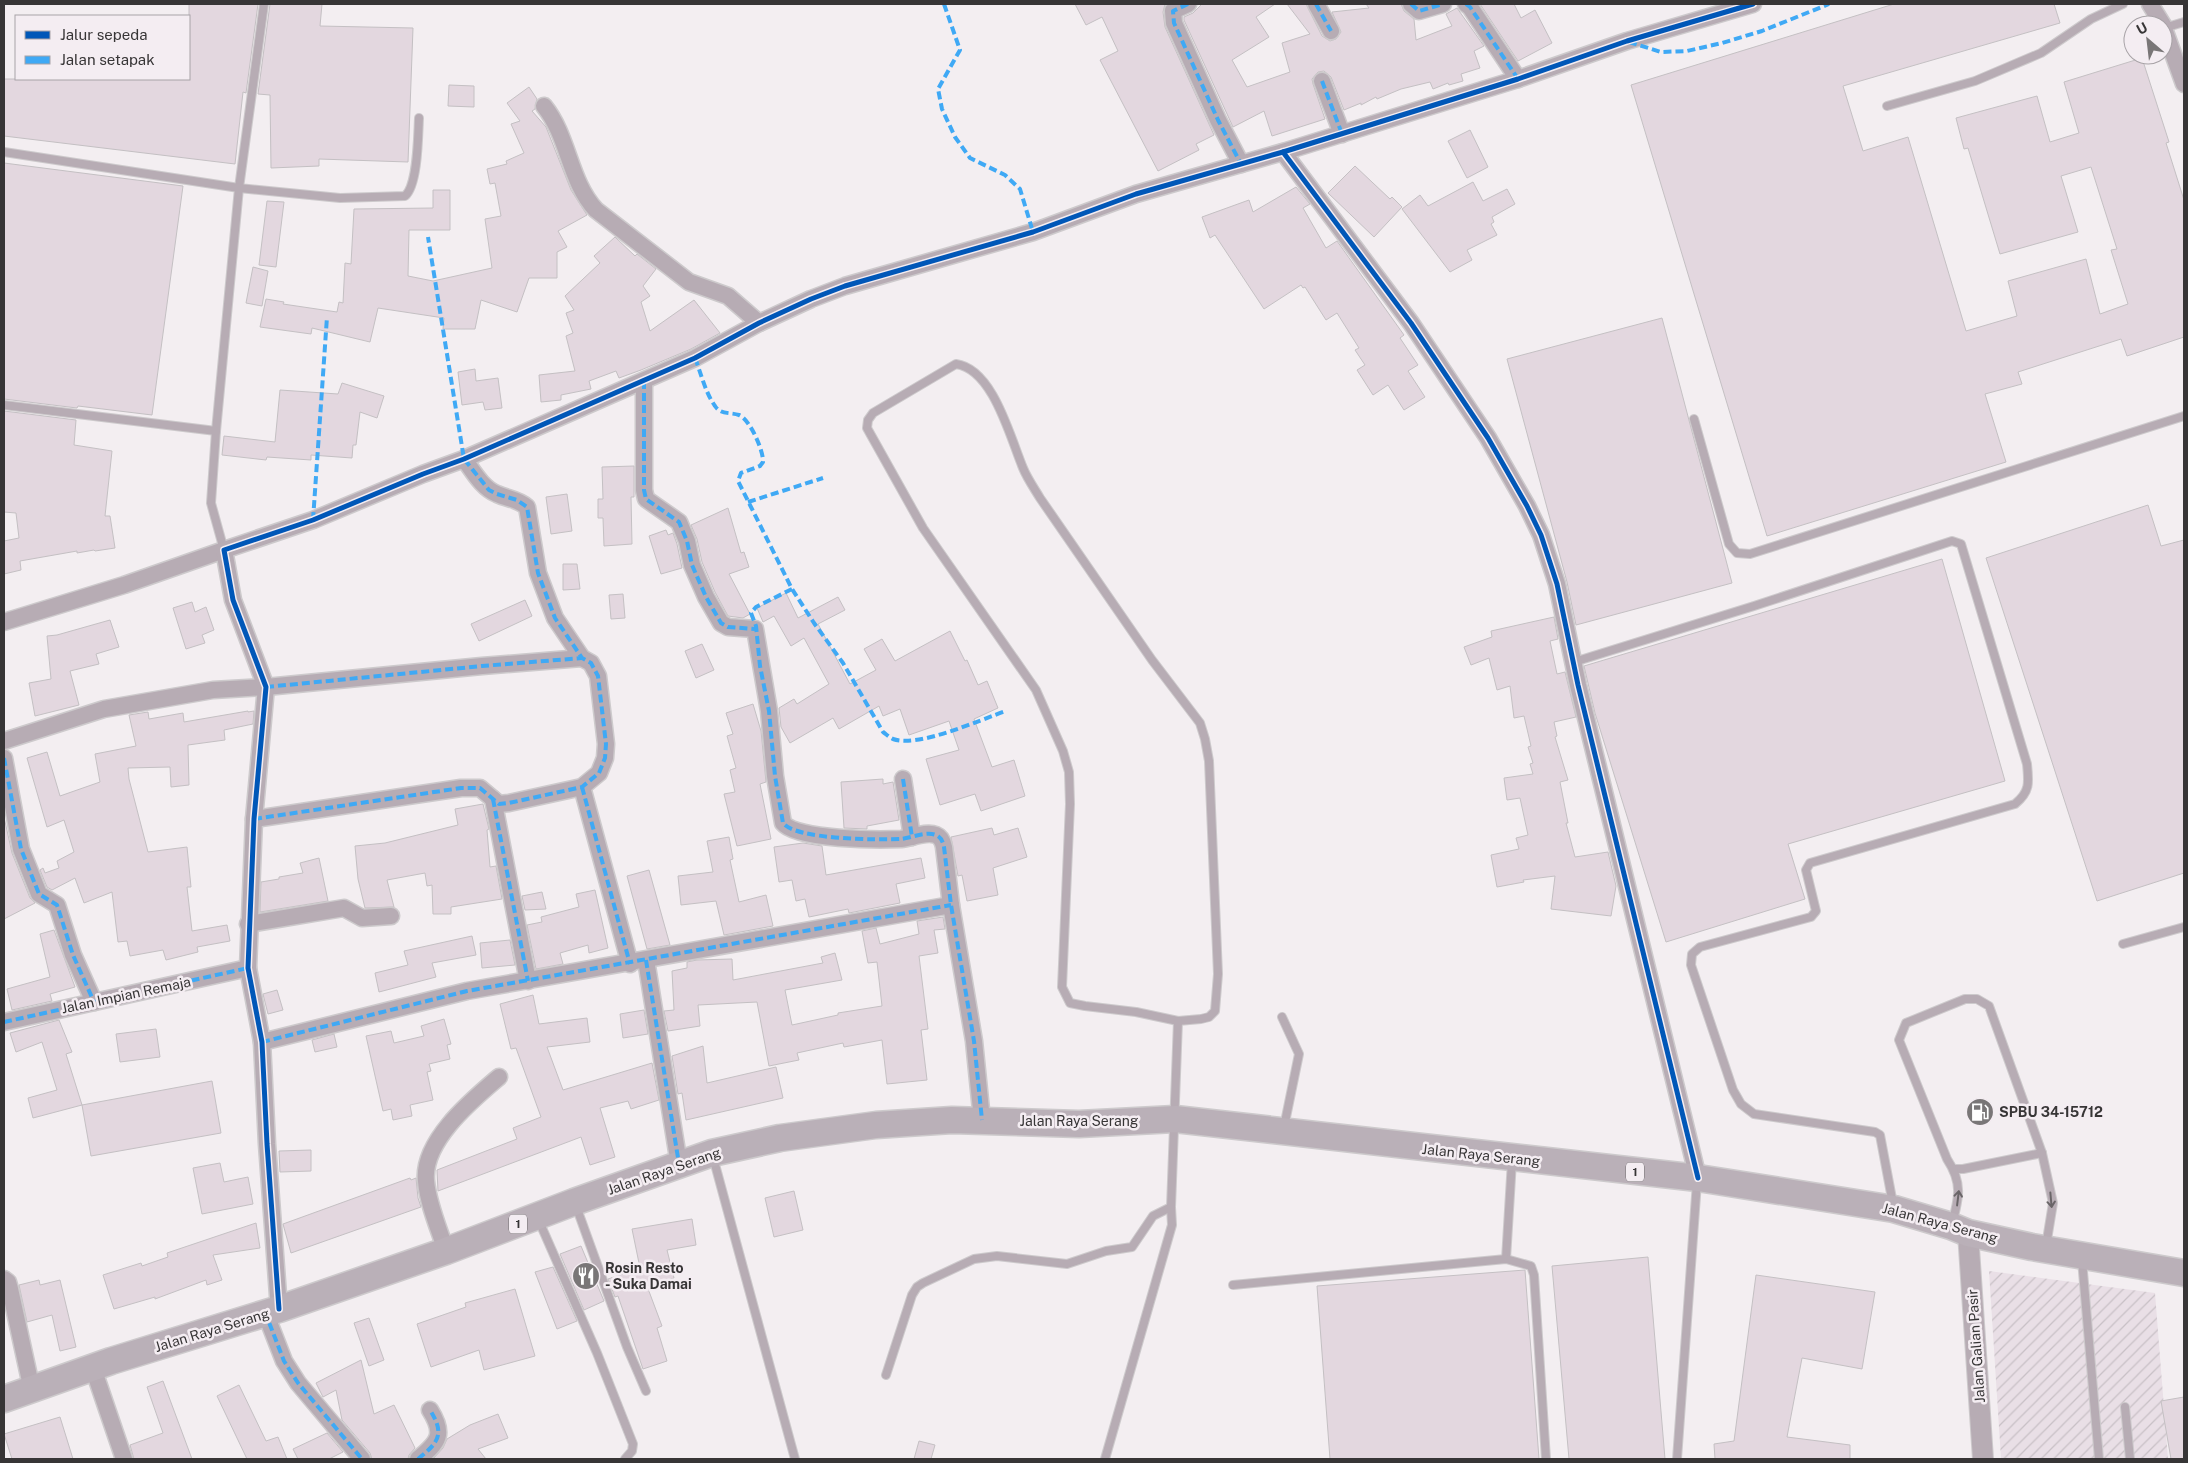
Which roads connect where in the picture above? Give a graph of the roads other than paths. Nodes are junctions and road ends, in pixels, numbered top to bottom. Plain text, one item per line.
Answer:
1 (264, 4) edge
2 (1188, 4) edge
3 (1316, 4) edge
4 (1410, 4) edge
5 (1443, 4) edge
6 (1466, 4) edge
7 (1753, 4) edge
8 (2123, 4) edge
9 (2150, 4) edge
10 (2156, 15) edge
11 (1331, 31) dead end
12 (2173, 54) edge
13 (1518, 80) junction
14 (1322, 81) dead end
15 (2184, 84) edge
16 (544, 106) dead end
17 (1887, 106) dead end
18 (419, 118) dead end
19 (1342, 134) junction
20 (4, 152) edge
21 (1283, 152) junction
22 (1240, 164) junction
23 (239, 188) junction
24 (752, 326) junction
25 (644, 382) junction
26 (4, 406) edge
27 (2184, 416) edge
28 (1694, 419) dead end
29 (216, 431) junction
30 (464, 459) junction
31 (224, 550) junction
32 (4, 622) edge
33 (582, 658) junction
34 (1574, 662) junction
35 (266, 687) junction
36 (4, 741) edge
37 (4, 758) edge
38 (903, 779) dead end
39 (582, 787) junction
40 (493, 799) junction
41 (254, 819) junction
42 (912, 837) junction
43 (951, 905) junction
44 (391, 916) dead end
45 (248, 924) junction
46 (2184, 927) edge
47 (2123, 944) dead end
48 (638, 962) junction
49 (248, 968) junction
50 (528, 981) junction
51 (94, 1002) junction
52 (1282, 1017) dead end
53 (1178, 1021) junction
54 (4, 1022) edge
55 (262, 1042) junction
56 (499, 1077) dead end
57 (1175, 1119) junction
58 (982, 1120) junction
59 (1283, 1131) junction
60 (712, 1153) junction
61 (2042, 1153) junction
62 (1512, 1157) junction
63 (679, 1164) junction
64 (1954, 1169) junction
65 (1698, 1178) junction
66 (574, 1202) junction
67 (1171, 1207) junction
68 (1894, 1208) junction
69 (537, 1217) junction
70 (1960, 1230) junction
71 (2046, 1248) junction
72 (446, 1251) junction
73 (2082, 1255) junction
74 (1506, 1259) junction
75 (2184, 1273) edge
76 (4, 1279) edge
77 (1233, 1285) dead end
78 (272, 1310) junction
79 (93, 1368) junction
80 (886, 1375) dead end
81 (32, 1390) junction
82 (646, 1391) dead end
83 (4, 1399) edge
84 (2125, 1407) dead end
85 (430, 1410) dead end
86 (124, 1459) edge
87 (362, 1459) edge
88 (418, 1459) edge
89 (625, 1459) edge
90 (795, 1459) edge
91 (1105, 1459) edge
92 (1546, 1459) edge
93 (1676, 1459) edge
94 (1984, 1459) edge
95 (2099, 1459) edge
96 (2130, 1459) edge

1 - 23 lane
2 - 22 street
3 - 11 street
4 - 5 street
6 - 13 street
7 - 13 street
8 - 17 lane
9 - 10 street
12 - 15 street
13 - 19 street
14 - 19 street
16 - 24 street
18 - 23 lane
19 - 21 street
20 - 23 lane
21 - 22 street
21 - 34 street
22 - 24 street
23 - 29 lane
24 - 25 street
25 - 30 street
25 - 42 street
26 - 29 lane
27 - 28 lane
29 - 31 lane
30 - 31 street
30 - 33 street
31 - 32 street
31 - 35 street
33 - 35 street
33 - 39 street
34 - 65 street
34 - 68 lane
35 - 36 street
35 - 41 street
37 - 51 street
38 - 42 street
39 - 40 street
39 - 48 street
40 - 41 street
40 - 50 street
41 - 45 street
42 - 43 street
43 - 48 street
43 - 58 street
44 - 45 street
45 - 49 street
46 - 47 lane
48 - 50 street
48 - 63 street
49 - 51 street, Jalan Impian Remaja
49 - 55 street
50 - 55 street
51 - 54 street, Jalan Impian Remaja
52 - 59 lane
53 - 53 lane
53 - 57 lane
55 - 78 street
56 - 72 street
57 - 58 highway, Jalan Raya Serang / 1
57 - 59 highway, Jalan Raya Serang / 1
57 - 67 lane
58 - 60 highway, Jalan Raya Serang / 1
59 - 62 highway, Jalan Raya Serang / 1
60 - 63 highway, Jalan Raya Serang / 1
60 - 90 lane
61 - 64 lane
61 - 64 lane
61 -> 71 lane
62 - 65 highway, Jalan Raya Serang / 1
62 - 74 lane
63 - 66 highway, Jalan Raya Serang / 1
70 -> 64 lane
65 - 68 highway, Jalan Raya Serang / 1
65 - 93 lane
66 - 69 highway, Jalan Raya Serang / 1
66 - 82 lane
67 - 80 lane
67 - 91 lane
68 - 70 highway, Jalan Raya Serang / 1
69 - 72 highway, Jalan Raya Serang / 1
69 - 89 lane
70 - 71 highway, Jalan Raya Serang / 1
70 - 94 street, Jalan Galian Pasir
71 - 73 highway, Jalan Raya Serang / 1
72 - 78 highway, Jalan Raya Serang / 1
73 - 75 highway, Jalan Raya Serang / 1
73 - 95 lane
74 - 77 lane
74 - 92 lane
76 - 81 street
78 - 79 highway, Jalan Raya Serang / 1
78 - 87 street
79 - 81 highway, Jalan Raya Serang / 1
79 - 86 street
81 - 83 highway, Jalan Raya Serang / 1
84 - 96 lane
85 - 88 street

